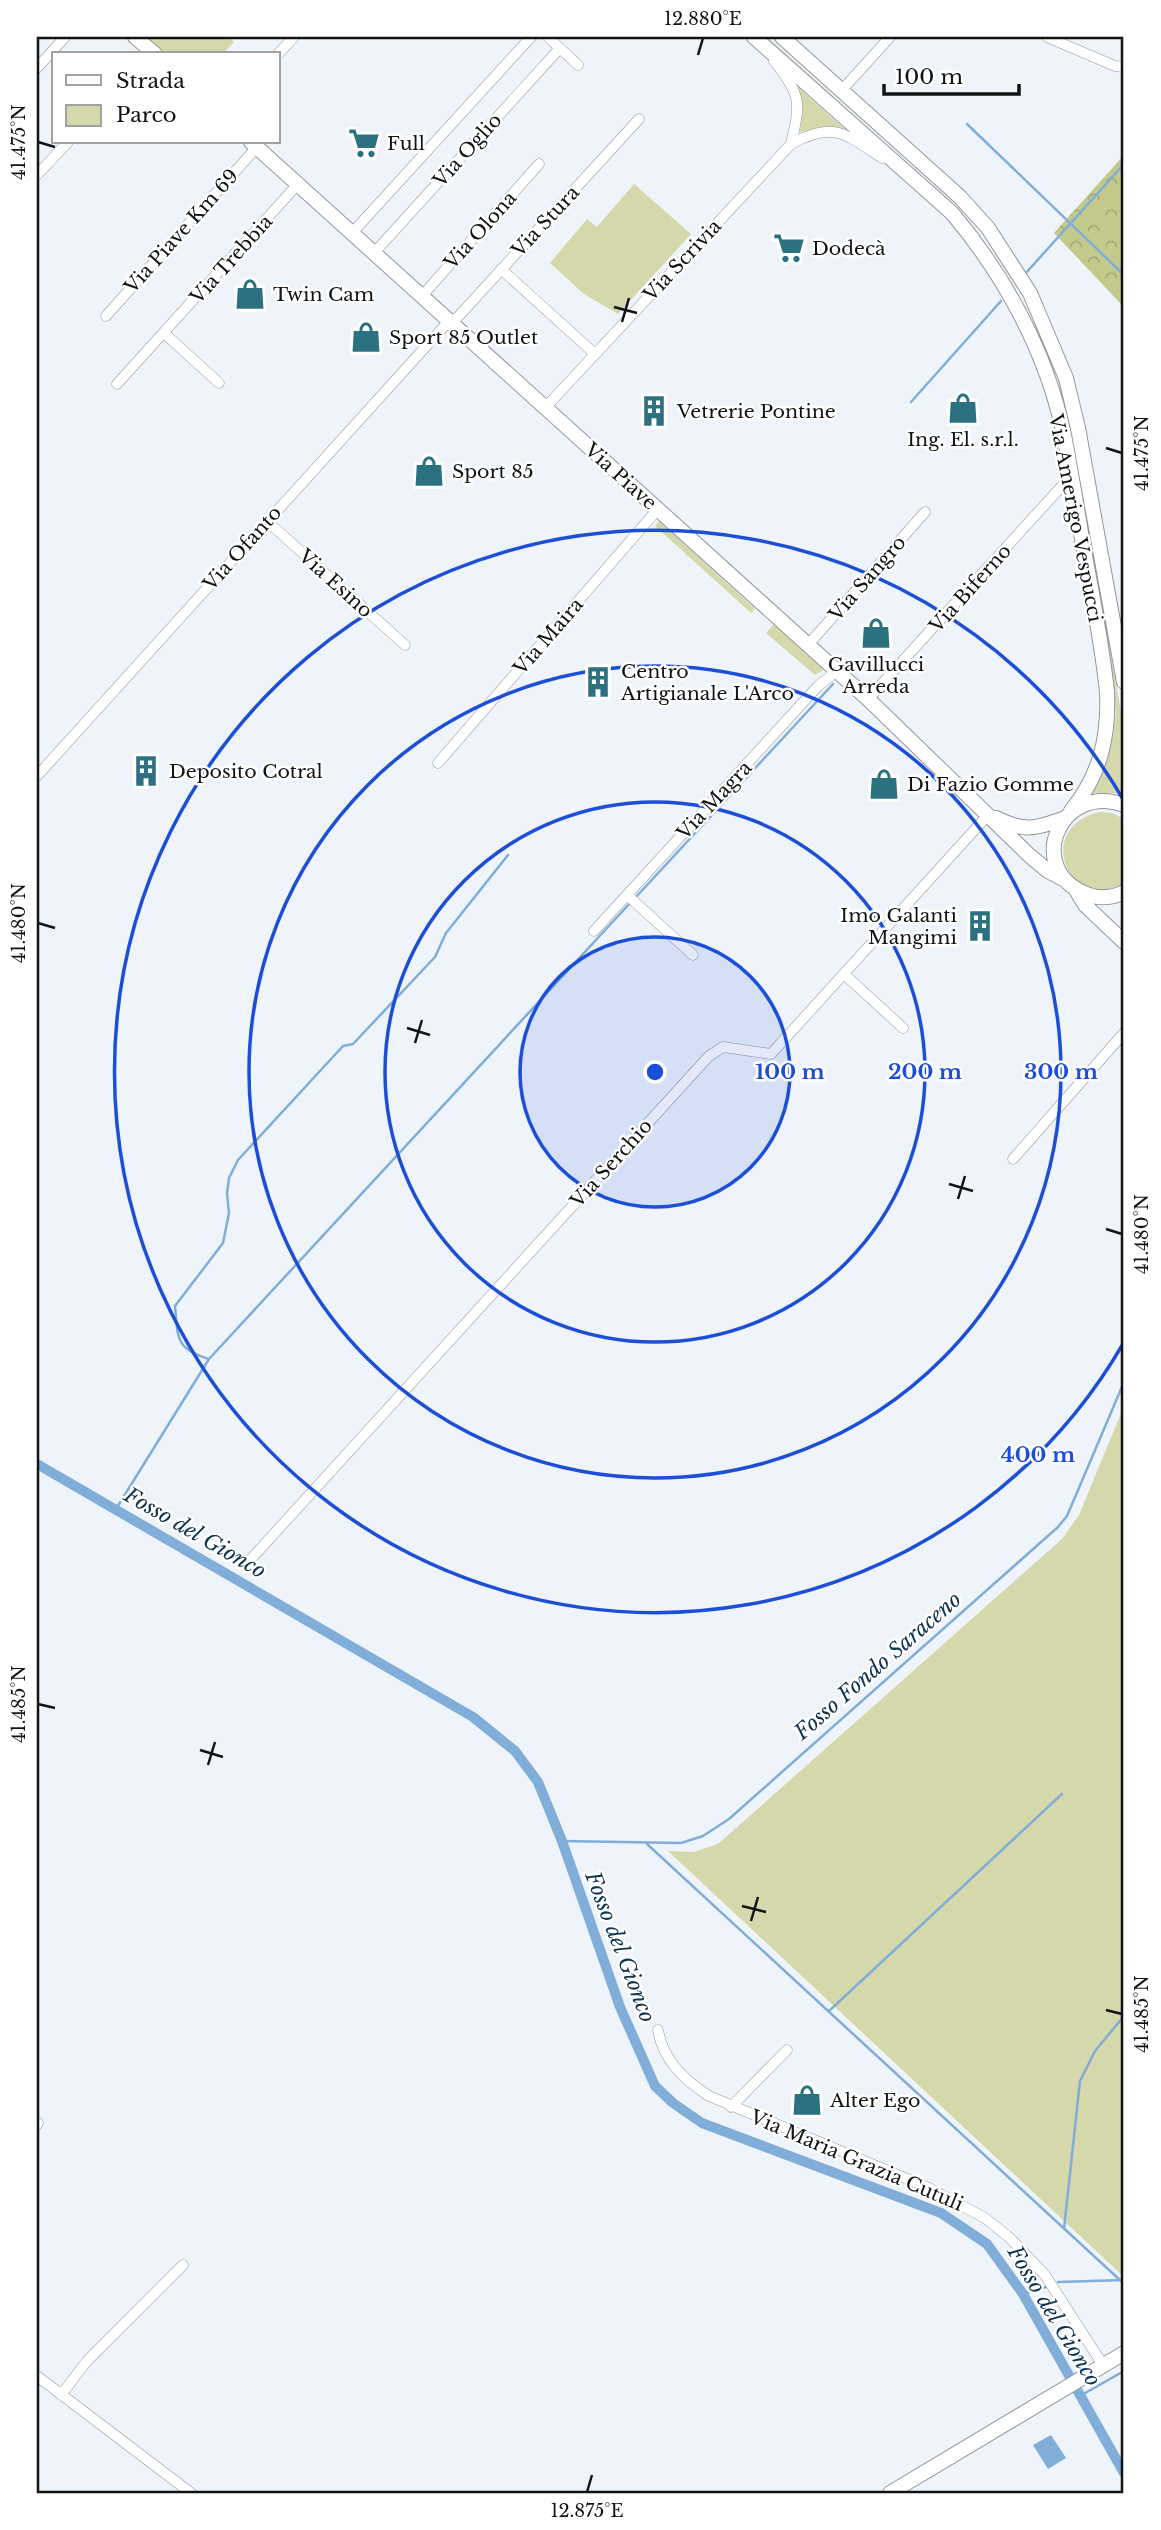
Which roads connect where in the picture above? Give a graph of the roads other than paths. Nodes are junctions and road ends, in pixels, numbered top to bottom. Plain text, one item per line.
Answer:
1 (65, 37) edge
2 (135, 37) edge
3 (294, 37) edge
4 (531, 37) edge
5 (548, 37) edge
6 (782, 37) edge
7 (890, 37) edge
8 (1047, 37) edge
9 (756, 39) edge
10 (560, 48) junction
11 (151, 52) edge
12 (280, 52) edge
13 (578, 65) dead end
14 (1124, 67) edge
15 (37, 68) edge
16 (842, 90) junction
17 (639, 119) dead end
18 (66, 144) edge
19 (254, 144) edge
20 (791, 144) junction
21 (539, 164) dead end
22 (909, 173) junction
23 (37, 175) edge
24 (298, 184) junction
25 (352, 233) junction
26 (374, 253) junction
27 (501, 269) junction
28 (422, 296) junction
29 (106, 316) dead end
30 (449, 321) junction
31 (164, 333) junction
32 (595, 354) junction
33 (219, 383) dead end
34 (117, 384) dead end
35 (545, 408) junction
36 (1071, 476) junction
37 (657, 509) junction
38 (925, 512) dead end
39 (267, 520) junction
40 (405, 645) dead end
41 (808, 645) junction
42 (837, 671) junction
43 (1124, 682) edge
44 (868, 699) junction
45 (439, 762) dead end
46 (37, 776) edge
47 (1124, 805) edge
48 (989, 814) junction
49 (1068, 815) junction
50 (1070, 884) junction
51 (1124, 892) edge
52 (626, 895) junction
53 (594, 931) dead end
54 (1124, 943) edge
55 (693, 955) dead end
56 (844, 974) junction
57 (903, 1027) dead end
58 (1124, 1033) edge
59 (1013, 1159) dead end
60 (252, 1558) dead end
61 (658, 2030) dead end
62 (787, 2050) dead end
63 (731, 2106) junction
64 (183, 2265) dead end
65 (1124, 2353) edge
66 (1103, 2365) junction
67 (37, 2376) edge
68 (61, 2395) junction
69 (191, 2493) edge
70 (890, 2493) edge

1 - 15 street
2 - 11 street
3 - 12 street
4 - 25 street
5 - 10 street
6 - 16 street, Via Amerigo Vespucci
7 - 16 street
8 - 14 street
9 - 20 street
9 - 22 street, Via Amerigo Vespucci
10 - 13 street
10 - 26 street, Via Oglio
16 - 43 street, Via Amerigo Vespucci
17 - 27 street, Via Stura
18 - 23 street
19 - 24 street, Via Piave
19 - 29 street, Via Piave Km 69
20 - 22 street, Via Scrivia
20 - 32 street, Via Scrivia
21 - 28 street, Via Olona
22 - 36 street, Via Amerigo Vespucci
24 - 25 street, Via Piave
24 - 31 street, Via Trebbia
25 - 26 street, Via Piave
26 - 28 street, Via Piave
27 - 30 street, Via Stura
27 - 32 street
28 - 30 street, Via Piave
30 - 35 street, Via Piave
30 - 39 street, Via Ofanto
31 - 33 street
31 - 34 street, Via Trebbia
32 - 35 street, Via Scrivia
35 - 37 street, Via Piave
36 - 44 street, Via Biferno
36 - 49 street, Via Amerigo Vespucci
37 - 41 street, Via Piave
37 - 45 street, Via Maira
38 - 41 street, Via Sangro
39 - 40 street, Via Esino
39 - 46 street, Via Ofanto
41 - 42 street, Via Piave
42 - 44 street, Via Piave
42 - 52 street, Via Magra
44 - 48 street, Via Piave
47 - 49 street, Via Piave
48 - 49 street, Via Piave
48 - 50 street, Via Piave
48 - 56 street, Via Serchio
49 - 50 street, Via Amerigo Vespucci
50 - 51 street
50 - 54 street, Via Piave
52 - 53 street, Via Magra
52 - 55 street
56 - 57 street
56 - 60 street, Via Serchio
58 - 59 street
61 - 63 street, Via Maria Grazia Cutuli
62 - 63 street
63 - 66 street, Via Maria Grazia Cutuli
64 - 68 street
65 - 66 street
66 - 70 street
67 - 68 street
68 - 69 street

